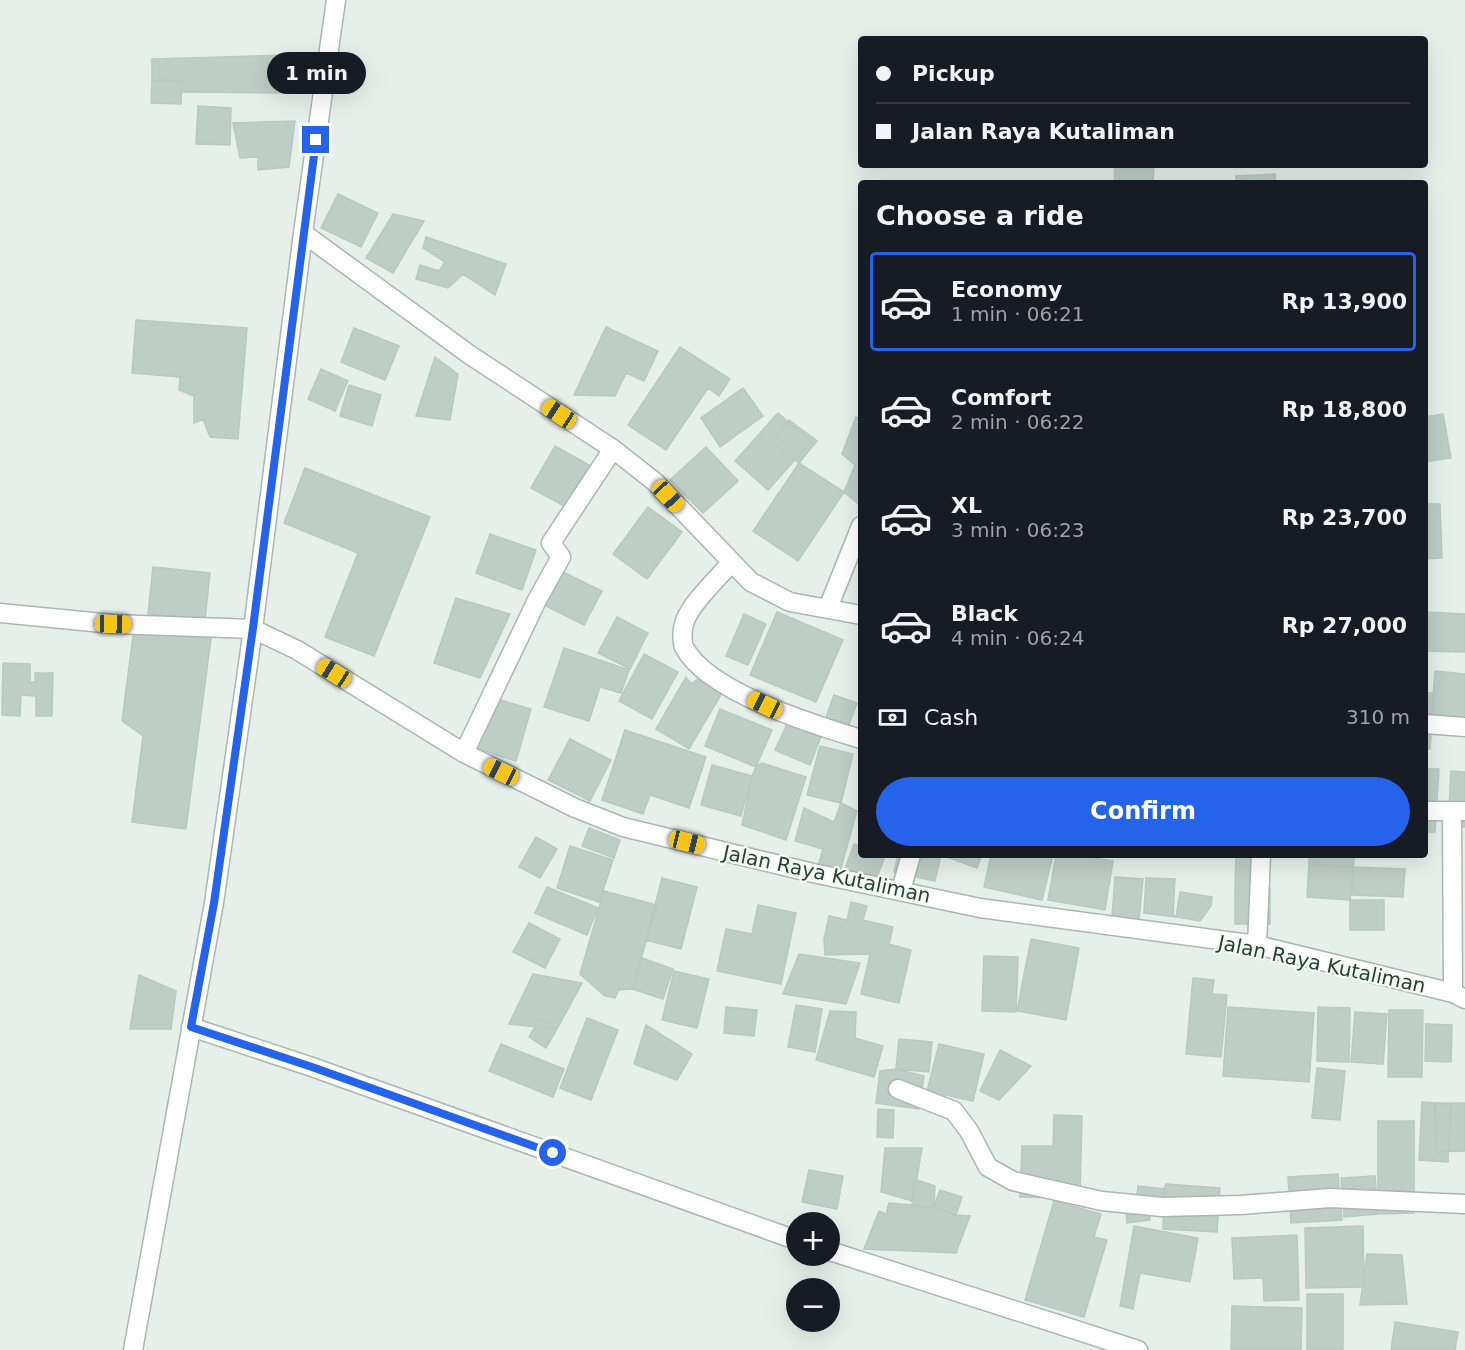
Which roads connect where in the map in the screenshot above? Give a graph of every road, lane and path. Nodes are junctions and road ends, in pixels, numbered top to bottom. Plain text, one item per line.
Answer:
1 (336, 0) edge
2 (303, 233) junction
3 (613, 449) junction
4 (858, 533) edge
5 (731, 563) junction
6 (828, 608) junction
7 (0, 613) edge
8 (858, 614) edge
9 (253, 628) junction
10 (1428, 724) edge
11 (1465, 727) edge
12 (858, 738) edge
13 (464, 753) junction
14 (1428, 811) edge
15 (1459, 812) edge
16 (910, 858) edge
17 (1261, 858) edge
18 (901, 890) junction
19 (1257, 945) junction
20 (1459, 996) edge
21 (191, 1027) junction
22 (897, 1089) dead end
23 (1465, 1204) edge
24 (786, 1236) edge
25 (840, 1254) edge
26 (133, 1350) edge
27 (1138, 1350) edge

1 - 2 street
2 - 3 street
2 - 9 street
3 - 5 street
3 - 13 street
4 - 6 street
5 - 6 street
5 - 12 street
6 - 8 street
7 - 9 street
9 - 13 street, Jalan Raya Kutaliman
9 - 21 street
10 - 11 street
13 - 18 street, Jalan Raya Kutaliman
14 - 15 street
15 - 20 street
16 - 18 street
17 - 19 street
18 - 19 street, Jalan Raya Kutaliman
19 - 20 street, Jalan Raya Kutaliman
21 - 24 street
21 - 26 street
22 - 23 street
25 - 27 street

